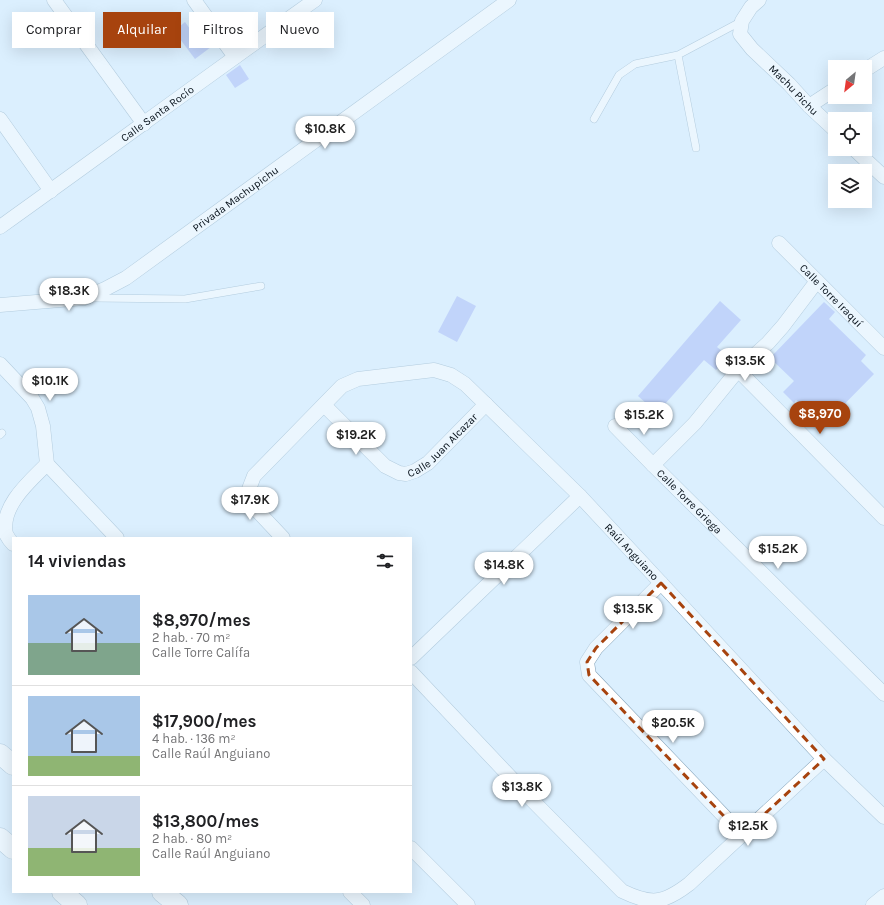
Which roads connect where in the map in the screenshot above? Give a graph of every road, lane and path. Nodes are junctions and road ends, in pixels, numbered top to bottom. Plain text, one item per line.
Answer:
1 (54, 0) edge
2 (194, 0) edge
3 (315, 0) edge
4 (509, 0) edge
5 (759, 0) edge
6 (742, 21) junction
7 (678, 55) junction
8 (235, 57) junction
9 (884, 58) edge
10 (872, 66) edge
11 (828, 94) edge
12 (809, 106) junction
13 (594, 119) dead end
14 (0, 120) edge
15 (144, 124) junction
16 (828, 124) edge
17 (696, 148) dead end
18 (861, 156) edge
19 (884, 178) edge
20 (51, 191) junction
21 (0, 227) edge
22 (779, 243) dead end
23 (817, 281) junction
24 (261, 286) dead end
25 (84, 298) junction
26 (0, 305) edge
27 (884, 348) edge
28 (0, 364) edge
29 (738, 370) junction
30 (486, 404) junction
31 (324, 405) junction
32 (616, 426) dead end
33 (47, 464) junction
34 (653, 465) junction
35 (580, 496) junction
36 (884, 518) edge
37 (116, 537) edge
38 (283, 537) edge
39 (12, 543) edge
40 (661, 583) junction
41 (412, 657) edge
42 (412, 673) edge
43 (884, 694) edge
44 (0, 754) edge
45 (824, 759) junction
46 (12, 764) edge
47 (884, 818) edge
48 (742, 835) junction
49 (0, 838) edge
50 (12, 848) edge
51 (412, 849) edge
52 (63, 893) edge
53 (163, 893) edge
54 (351, 893) edge
55 (884, 896) edge
56 (77, 905) edge
57 (178, 905) edge
58 (362, 905) edge
59 (468, 905) edge
60 (873, 905) edge

1 - 15 street
2 - 8 street
3 - 8 street, Calle Santa Rocío
4 - 25 street, Privada Machupichu
5 - 6 street
6 - 7 lane
6 - 12 street, Machu Pichu
7 - 13 lane
7 - 17 lane
8 - 15 street, Calle Santa Rocío
9 - 10 street
11 - 12 street
12 - 16 street, Machu Pichu
14 - 20 street
15 - 20 street, Calle Santa Rocío
18 - 19 street
20 - 21 street, Calle Santa Rocío
22 - 23 street, Calle Torre Iraquí
23 - 27 street, Calle Torre Iraquí
23 - 29 street
24 - 25 lane
25 - 26 street, Privada Machupichu
28 - 33 street
29 - 34 street
29 - 36 street
30 - 31 street, Raúl Anguiano
30 - 31 street, Calle Juan Alcazar
30 - 35 street, Raúl Anguiano
31 - 38 street
32 - 34 street, Calle Torre Griega
33 - 37 street
33 - 39 street
34 - 43 street, Calle Torre Griega
35 - 40 street, Raúl Anguiano
35 - 41 street
40 - 45 street, Raúl Anguiano
40 - 48 street
42 - 48 street
44 - 46 main road
45 - 47 street, Raúl Anguiano
45 - 48 street
49 - 50 main road
51 - 59 street
52 - 56 main road
53 - 57 main road
54 - 58 street
55 - 60 street

